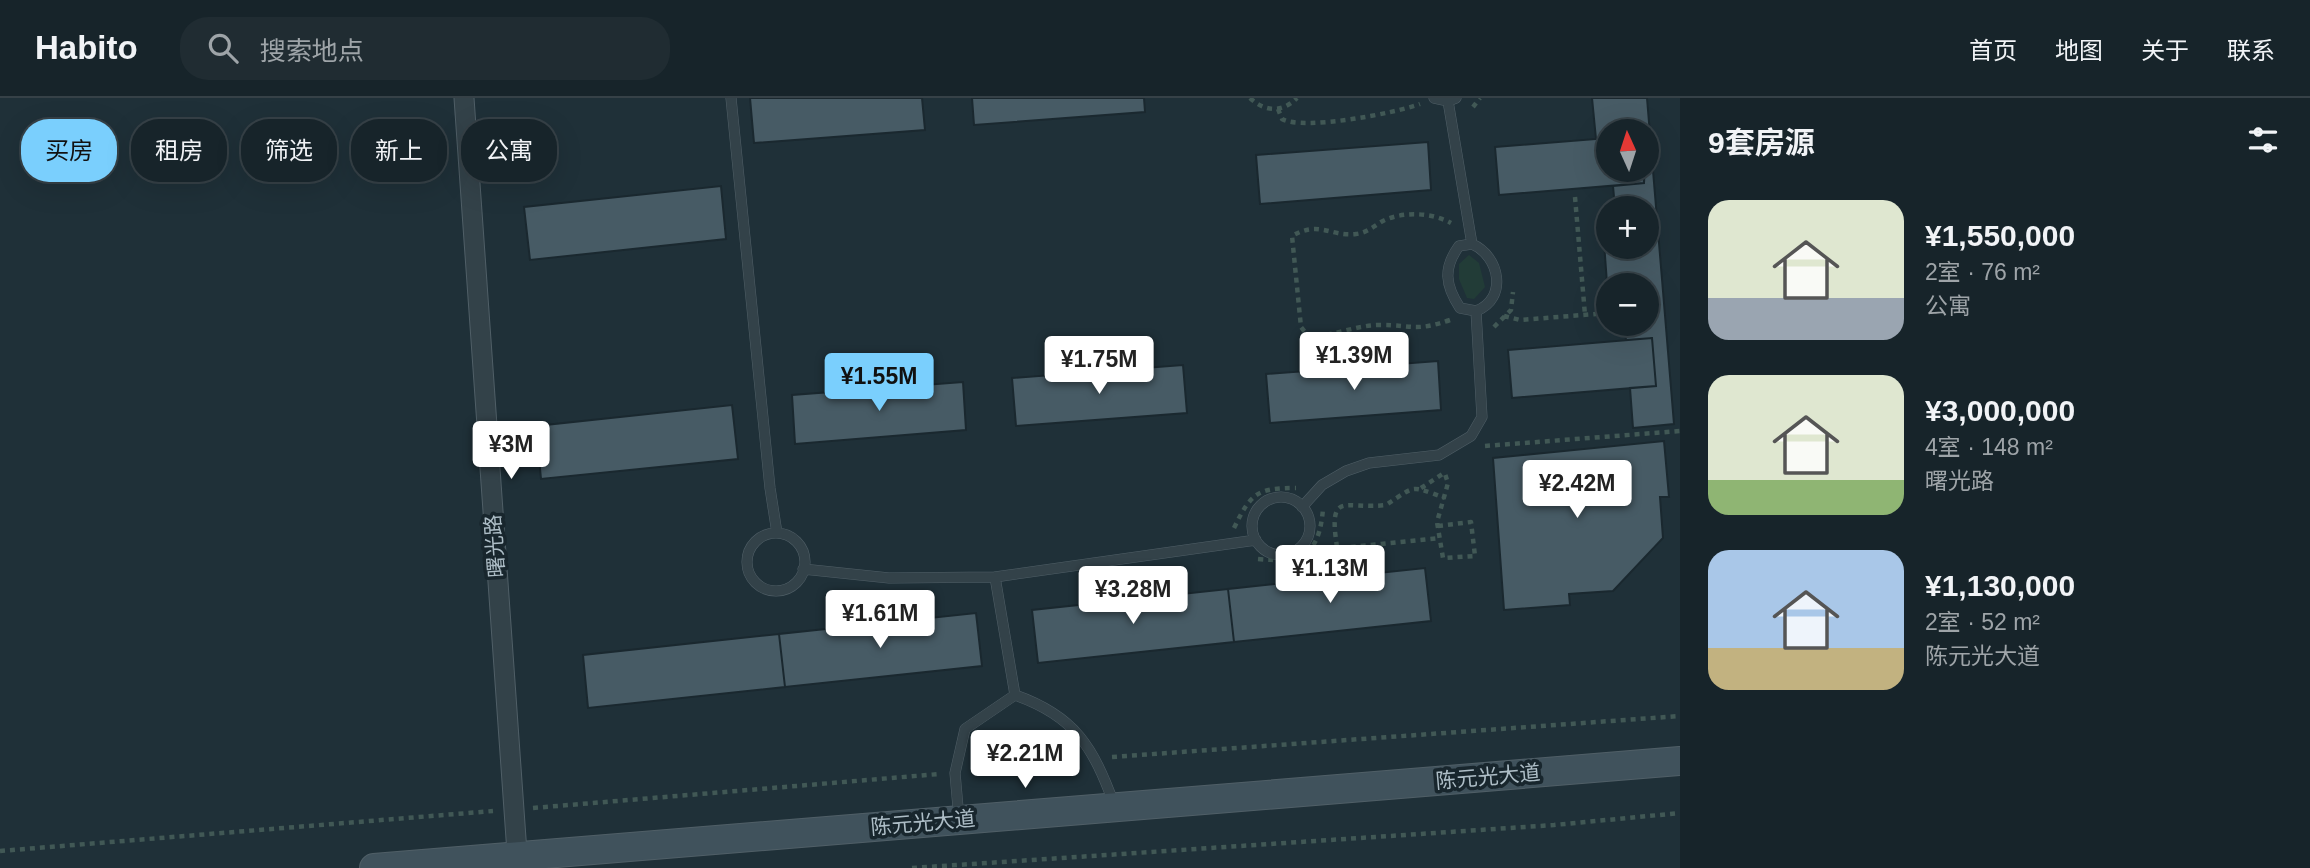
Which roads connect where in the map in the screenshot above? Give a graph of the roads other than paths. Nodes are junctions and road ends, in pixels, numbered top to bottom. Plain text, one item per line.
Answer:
1 (464, 98) edge
2 (731, 98) edge
3 (1452, 99) edge
4 (1426, 100) edge
5 (1472, 244) junction
6 (1476, 315) junction
7 (1302, 506) junction
8 (777, 533) junction
9 (1256, 540) junction
10 (803, 569) junction
11 (995, 577) junction
12 (1015, 695) junction
13 (1680, 761) edge
14 (1115, 807) junction
15 (959, 820) junction
16 (517, 862) edge
17 (374, 868) edge

1 - 16 street, 曙光路
2 - 8 lane
3 - 4 lane
3 - 5 lane
5 - 6 lane
5 - 6 lane
6 - 7 lane
7 - 9 lane
7 - 9 lane
8 - 10 lane
8 - 10 lane
9 - 11 lane
10 - 11 lane
11 - 12 lane
12 - 14 lane
12 - 15 lane
13 - 14 main road, 陈元光大道
14 - 15 main road, 陈元光大道
15 - 16 main road, 陈元光大道
16 - 17 main road, 陈元光大道

